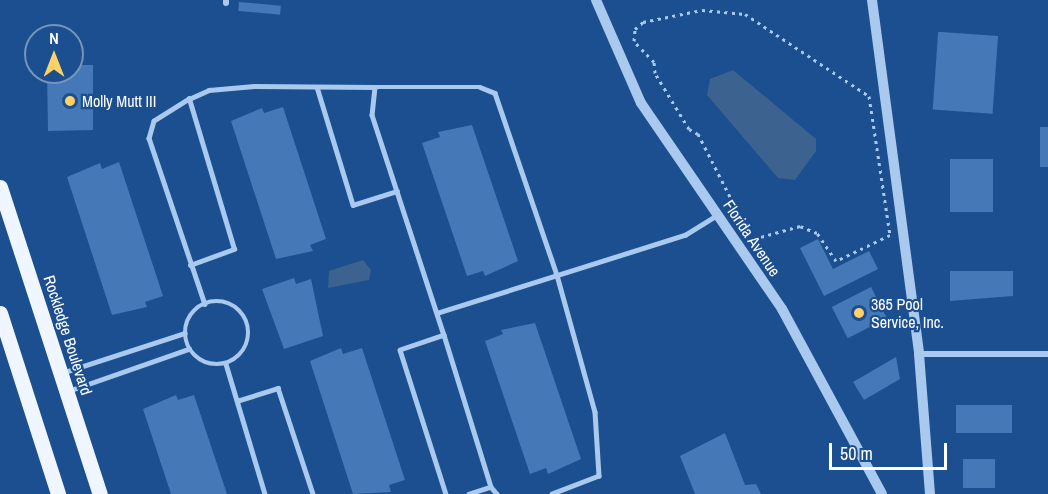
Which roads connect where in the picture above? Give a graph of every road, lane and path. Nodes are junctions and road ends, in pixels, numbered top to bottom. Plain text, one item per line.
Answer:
1 (596, 0) edge
2 (872, 0) edge
3 (317, 87) junction
4 (375, 87) junction
5 (189, 99) junction
6 (690, 129) joint
7 (0, 187) edge
8 (397, 191) junction
9 (718, 214) junction
10 (190, 265) junction
11 (557, 275) junction
12 (205, 304) junction
13 (0, 313) edge
14 (437, 313) junction
15 (185, 333) junction
16 (444, 335) junction
17 (189, 349) junction
18 (920, 354) junction
19 (1048, 354) edge
20 (226, 364) junction
21 (62, 373) junction
22 (68, 391) junction
23 (237, 401) junction
24 (929, 478) junction
25 (491, 487) junction
26 (58, 494) edge
27 (100, 494) edge
28 (265, 494) edge
29 (313, 494) edge
30 (446, 494) edge
31 (469, 494) edge
32 (497, 494) edge
33 (552, 494) edge
34 (882, 494) edge
35 (924, 494) edge
36 (930, 494) edge

1 - 9 street, Florida Avenue
2 - 18 street
3 - 4 lane
3 - 5 lane
3 - 8 lane
4 - 8 lane
4 - 11 lane
5 - 10 lane
5 - 10 lane
6 - 6 path
7 - 21 main road, Rockledge Boulevard
8 - 14 lane
9 - 11 lane
9 - 34 street, Florida Avenue
10 - 12 lane
11 - 14 lane
11 - 33 lane
12 - 15 lane
12 - 20 lane
13 - 26 main road
14 - 16 lane
15 - 17 lane
15 - 21 lane
16 - 25 lane
16 - 30 lane
17 - 20 lane
17 - 22 lane
18 - 19 street
18 - 24 street
20 - 23 lane
21 - 22 main road, Rockledge Boulevard
22 - 27 main road, Rockledge Boulevard
23 - 28 lane
23 - 29 lane
24 - 35 street
24 - 36 street
25 - 31 lane
25 - 32 lane

